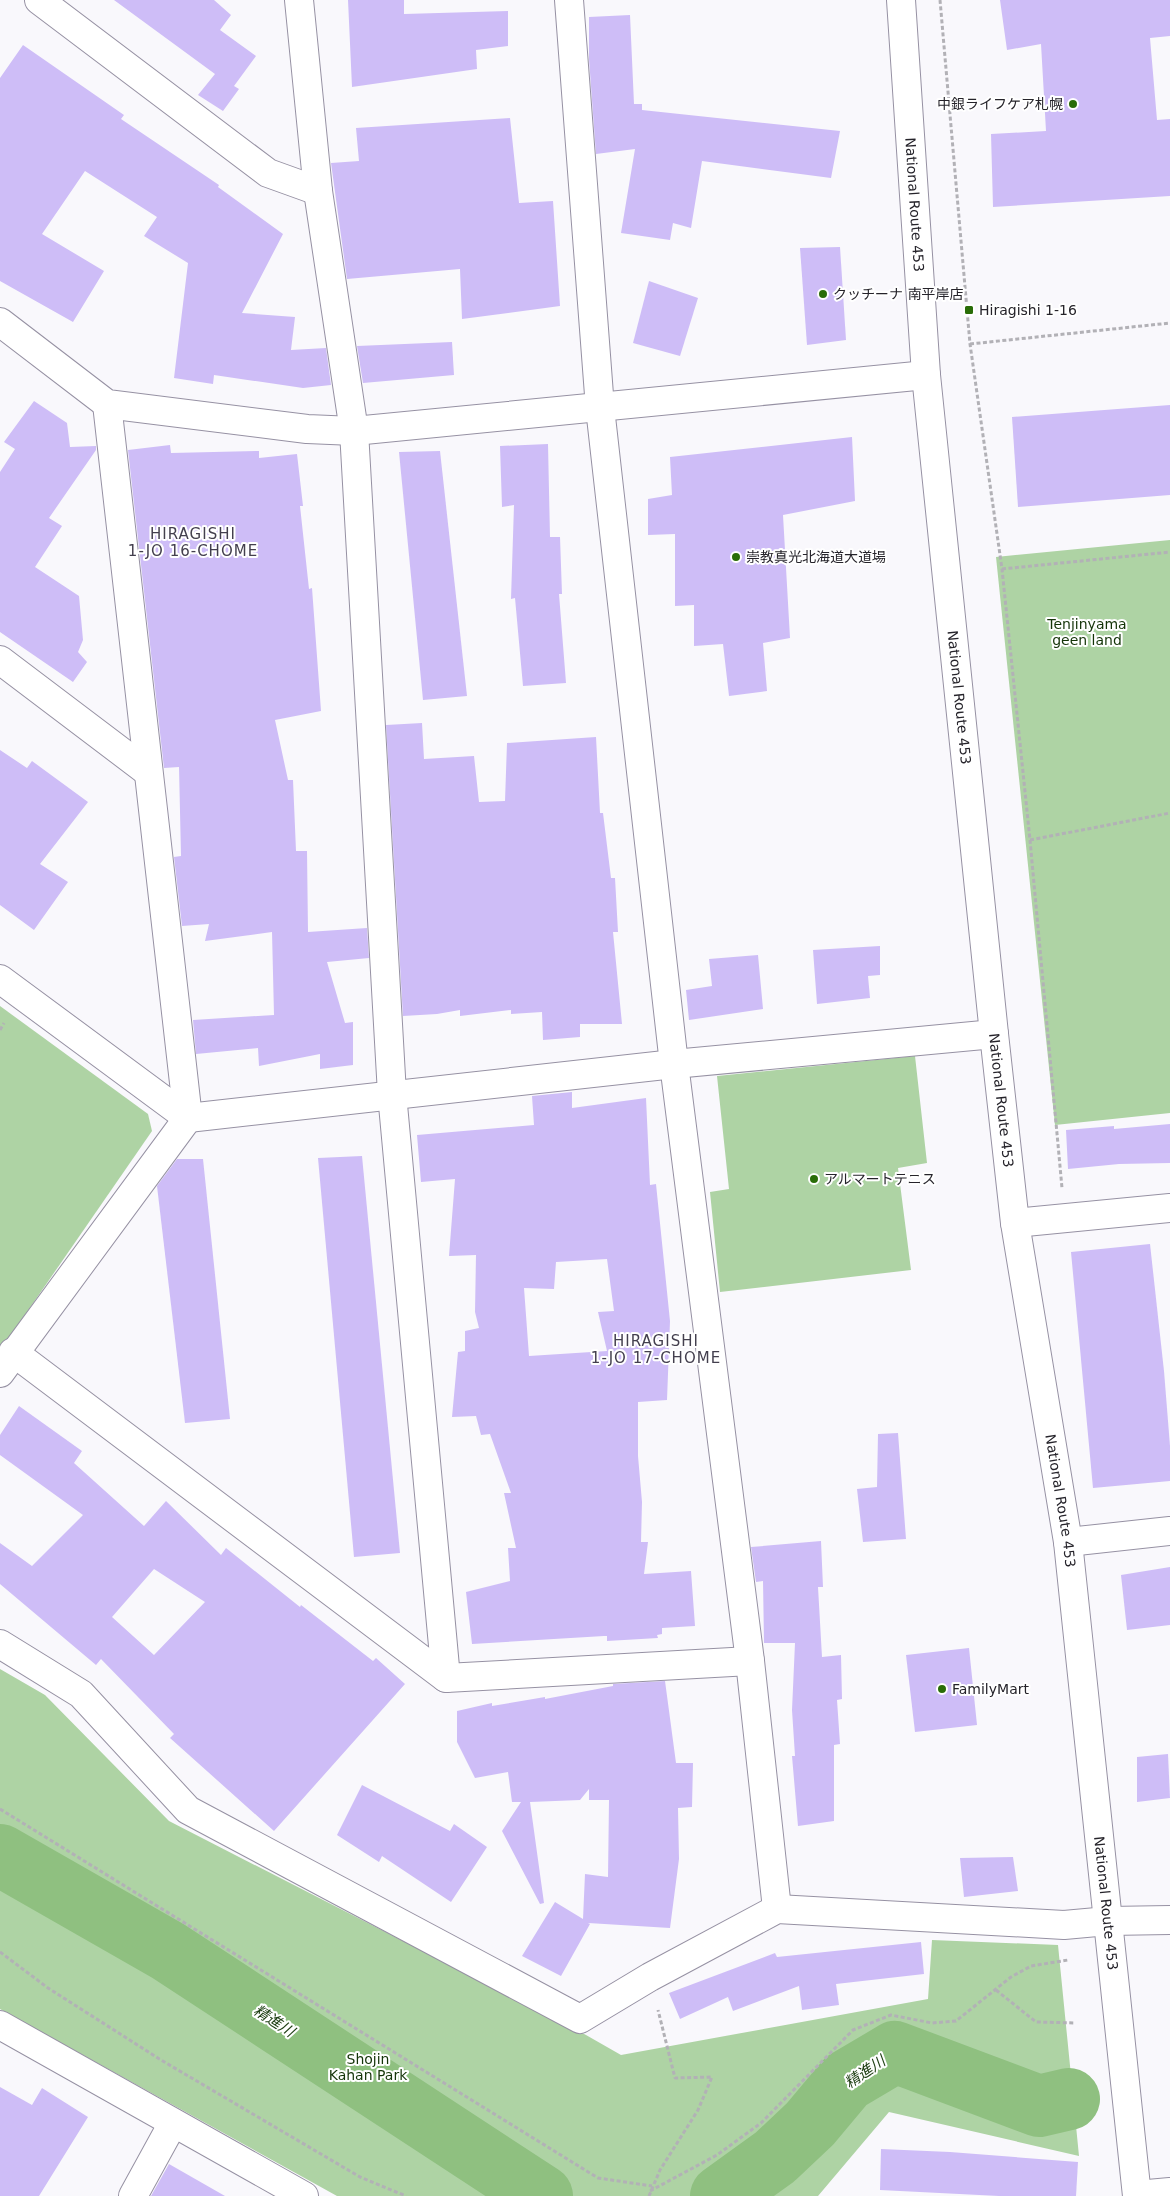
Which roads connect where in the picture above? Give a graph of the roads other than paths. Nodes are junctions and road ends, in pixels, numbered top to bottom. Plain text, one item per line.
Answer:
1 (39, 0) edge
2 (299, 0) edge
3 (569, 0) edge
4 (901, 0) edge
5 (318, 192) junction
6 (0, 322) edge
7 (926, 375) junction
8 (108, 404) junction
9 (600, 408) junction
10 (354, 431) junction
11 (0, 660) edge
12 (148, 772) junction
13 (0, 979) edge
14 (994, 1034) junction
15 (674, 1064) junction
16 (392, 1094) junction
17 (188, 1118) junction
18 (1170, 1208) edge
19 (1015, 1223) junction
20 (7, 1362) edge
21 (1170, 1531) edge
22 (1068, 1542) junction
23 (0, 1644) edge
24 (750, 1661) junction
25 (446, 1678) junction
26 (777, 1909) junction
27 (1170, 1920) edge
28 (1108, 1921) junction
29 (0, 2025) edge
30 (173, 2123) junction
31 (1170, 2192) edge
32 (132, 2196) edge
33 (304, 2196) edge
34 (1137, 2196) edge

1 - 5 main road
2 - 5 main road
3 - 9 main road
4 - 7 main road, National Route 453
5 - 10 main road
6 - 8 main road
7 - 9 main road
7 - 14 main road, National Route 453
8 - 10 main road
8 - 12 main road
9 - 10 main road
9 - 15 main road
10 - 16 main road
11 - 12 main road
12 - 17 main road
13 - 17 main road
14 - 15 main road
14 - 19 main road, National Route 453
15 - 16 main road
15 - 24 main road
16 - 17 main road
16 - 25 main road
17 - 20 main road
18 - 19 main road
19 - 22 main road, National Route 453
20 - 25 main road
21 - 22 main road
22 - 28 main road, National Route 453
23 - 26 main road
24 - 25 main road
24 - 26 main road
26 - 28 main road
27 - 28 main road
28 - 34 main road, National Route 453
29 - 30 main road
30 - 32 main road
30 - 33 main road
31 - 34 main road

